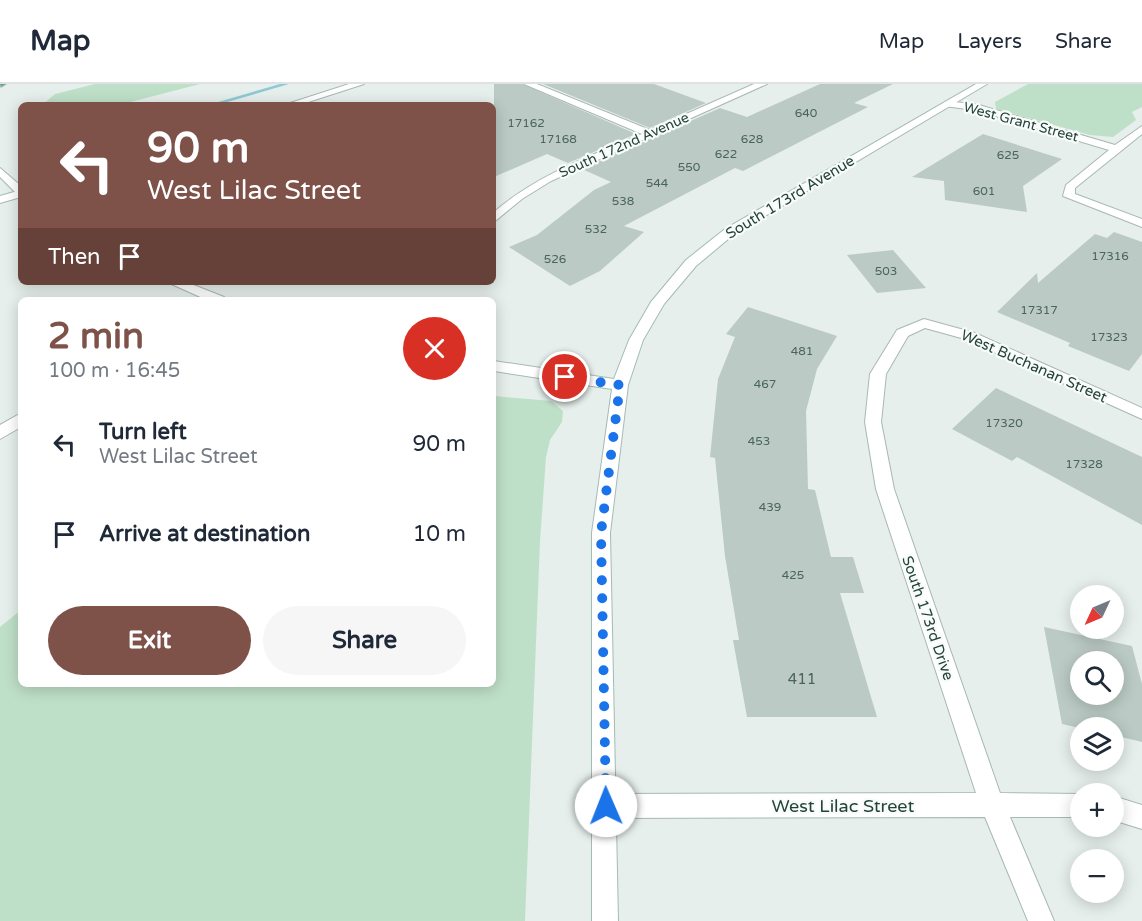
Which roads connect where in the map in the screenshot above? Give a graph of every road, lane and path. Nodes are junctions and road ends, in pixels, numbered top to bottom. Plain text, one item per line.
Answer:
1 (359, 84) edge
2 (530, 84) edge
3 (762, 84) edge
4 (982, 84) edge
5 (299, 102) edge
6 (947, 104) junction
7 (974, 119) dead end
8 (1142, 129) edge
9 (649, 133) junction
10 (1116, 149) junction
11 (1089, 154) dead end
12 (1104, 159) junction
13 (0, 171) edge
14 (18, 190) edge
15 (18, 194) edge
16 (0, 200) edge
17 (496, 216) edge
18 (1142, 223) edge
19 (182, 285) edge
20 (212, 297) edge
21 (924, 323) joint
22 (496, 366) edge
23 (620, 385) junction
24 (1142, 414) edge
25 (18, 421) edge
26 (0, 433) edge
27 (992, 804) junction
28 (1070, 805) edge
29 (606, 806) junction
30 (1124, 811) edge
31 (1142, 817) edge
32 (605, 921) edge
33 (1041, 921) edge

1 - 5 street
2 - 9 street
3 - 9 street, South 172nd Avenue
4 - 6 street, South 173rd Avenue
6 - 7 street, West Grant Street
6 - 10 street, West Grant Street
6 - 23 street, South 173rd Avenue
8 - 10 street
9 - 17 street, South 172nd Avenue
10 - 12 street
11 - 12 street, West Grant Street
12 - 18 street
13 - 14 street
15 - 16 street
19 - 20 street
21 - 24 street, West Buchanan Street
21 - 27 street, South 173rd Drive
22 - 23 street
23 - 29 street, South 173rd Avenue
25 - 26 street
27 - 28 street, West Lilac Street
27 - 29 street, West Lilac Street
27 - 33 street, South 173rd Drive
29 - 32 street, South 173rd Avenue
30 - 31 street

